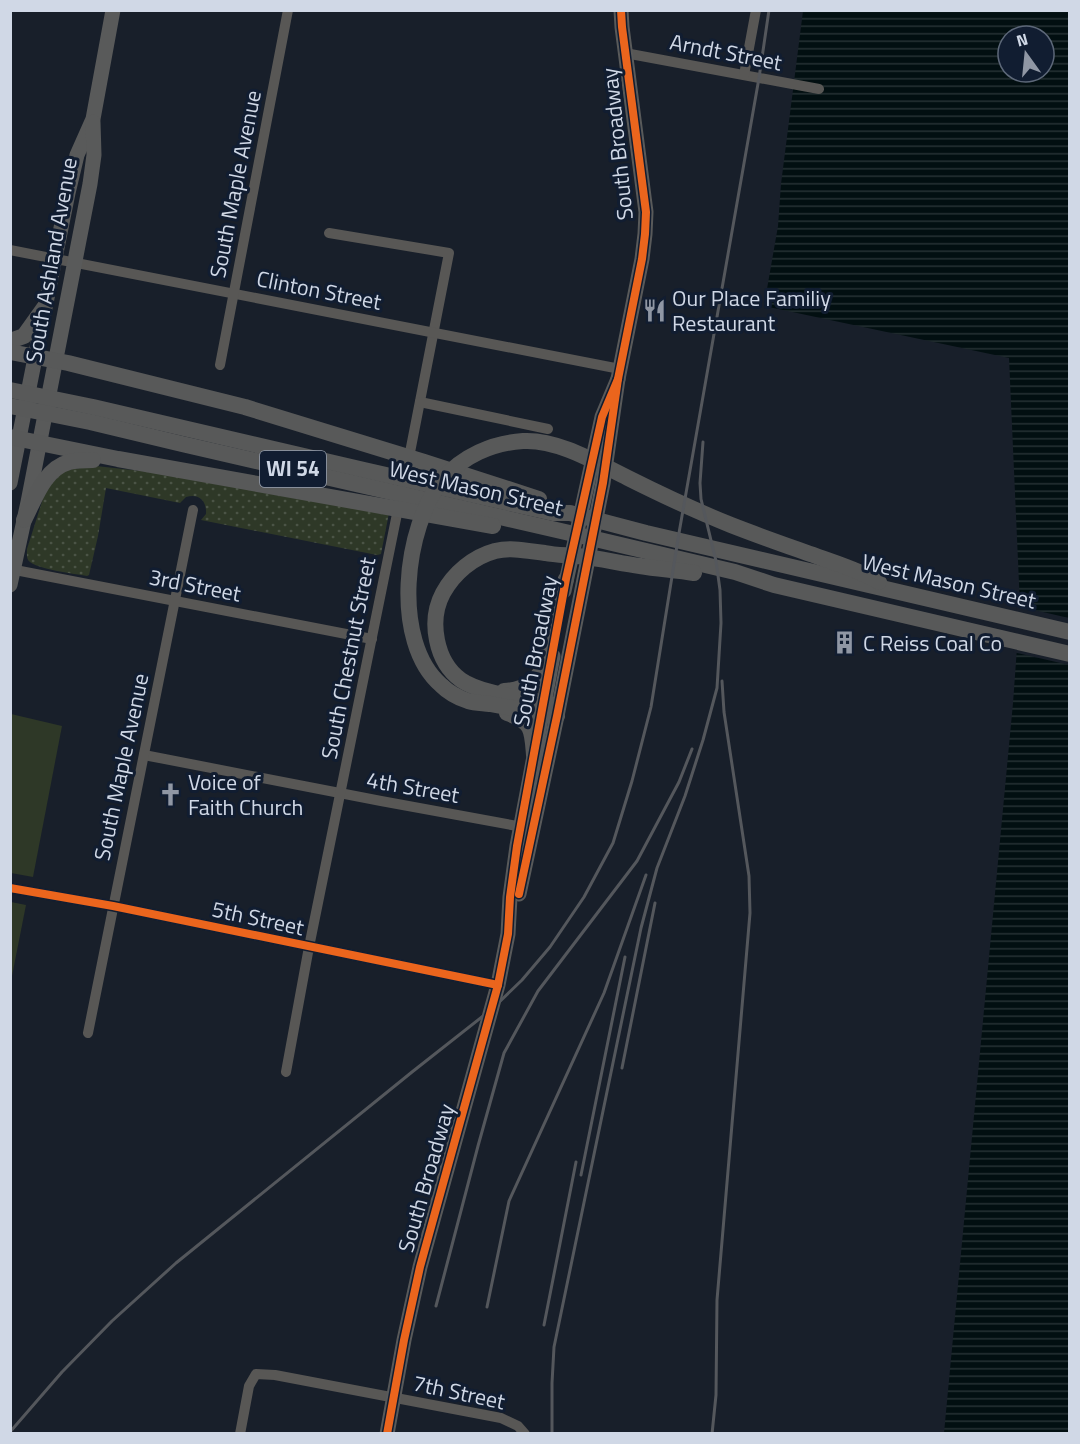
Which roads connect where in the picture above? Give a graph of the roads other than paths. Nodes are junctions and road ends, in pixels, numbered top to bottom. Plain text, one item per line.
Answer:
1 (113, 10) edge
2 (288, 10) edge
3 (621, 10) edge
4 (756, 10) edge
5 (625, 52) junction
6 (744, 75) junction
7 (819, 89) dead end
8 (93, 119) junction
9 (329, 233) dead end
10 (10, 250) edge
11 (54, 258) junction
12 (75, 263) junction
13 (234, 294) junction
14 (44, 308) junction
15 (434, 333) junction
16 (10, 341) edge
17 (10, 352) edge
18 (35, 356) junction
19 (56, 360) junction
20 (220, 365) dead end
21 (619, 374) junction
22 (10, 390) edge
23 (420, 402) junction
24 (10, 406) edge
25 (548, 429) dead end
26 (15, 438) edge
27 (39, 443) junction
28 (118, 459) junction
29 (10, 483) edge
30 (194, 510) dead end
31 (570, 513) junction
32 (24, 520) junction
33 (574, 534) junction
34 (12, 574) edge
35 (566, 579) junction
36 (774, 585) junction
37 (898, 592) junction
38 (175, 601) junction
39 (1070, 632) edge
40 (372, 639) junction
41 (1070, 654) edge
42 (475, 695) junction
43 (550, 709) junction
44 (144, 755) junction
45 (534, 755) junction
46 (341, 794) junction
47 (527, 828) junction
48 (10, 888) edge
49 (113, 906) junction
50 (309, 947) junction
51 (498, 985) junction
52 (88, 1033) dead end
53 (286, 1072) dead end
54 (394, 1398) junction
55 (240, 1434) edge
56 (387, 1434) edge
57 (525, 1434) edge

1 - 8 street, South Ashland Avenue
2 - 13 street, South Maple Avenue
3 - 5 street, South Broadway
4 - 6 street
5 - 6 street, Arndt Street
5 - 21 street, South Broadway
6 - 7 street, Arndt Street
8 - 11 street, South Ashland Avenue
8 - 12 street, South Ashland Avenue
9 - 15 street, South Chestnut Street
10 - 11 street, Clinton Street
11 - 12 street, Clinton Street
11 - 14 street, South Ashland Avenue
12 - 13 street, Clinton Street
12 - 19 street, South Ashland Avenue
13 - 15 street, Clinton Street
13 - 20 street, South Maple Avenue
14 - 16 main road
14 - 18 street, South Ashland Avenue
15 - 21 street, Clinton Street
15 - 23 street, South Chestnut Street
17 - 18 main road
18 - 19 main road
18 - 26 street, South Ashland Avenue
19 - 27 street, South Ashland Avenue
19 - 31 main road
21 - 35 street, South Broadway
21 - 43 street, South Broadway
22 - 31 main road, West Mason Street / WI 54
23 - 25 street
23 - 40 street, South Chestnut Street
24 - 33 main road, West Mason Street / WI 54
26 - 27 main road
26 - 29 street, South Ashland Avenue
27 - 28 main road
27 - 32 street, South Ashland Avenue
28 - 32 main road
28 - 33 main road
30 - 38 street, South Maple Avenue
31 - 37 main road, West Mason Street / WI 54
32 - 34 street, South Ashland Avenue
33 - 36 main road, West Mason Street / WI 54
34 - 38 street, 3rd Street
35 - 42 main road
35 - 43 street, South Broadway
36 - 41 main road, West Mason Street / WI 54
36 - 42 main road
37 - 39 main road, West Mason Street / WI 54
37 - 42 main road
38 - 40 street, 3rd Street
38 - 44 street, South Maple Avenue
40 - 46 street, South Chestnut Street
42 - 43 main road
42 - 45 main road
43 - 45 street, South Broadway
43 - 47 street, South Broadway
44 - 46 street, 4th Street
44 - 49 street, South Maple Avenue
45 - 47 street, South Broadway
46 - 47 street, 4th Street
46 - 50 street, South Chestnut Street
47 - 51 street, South Broadway
48 - 49 street, 5th Street
49 - 50 street, 5th Street
49 - 52 street, South Maple Avenue
50 - 51 street, 5th Street
50 - 53 street, South Chestnut Street
51 - 54 street, South Broadway
54 - 55 street, 7th Street
54 - 56 street, South Broadway
54 - 57 street, 7th Street

